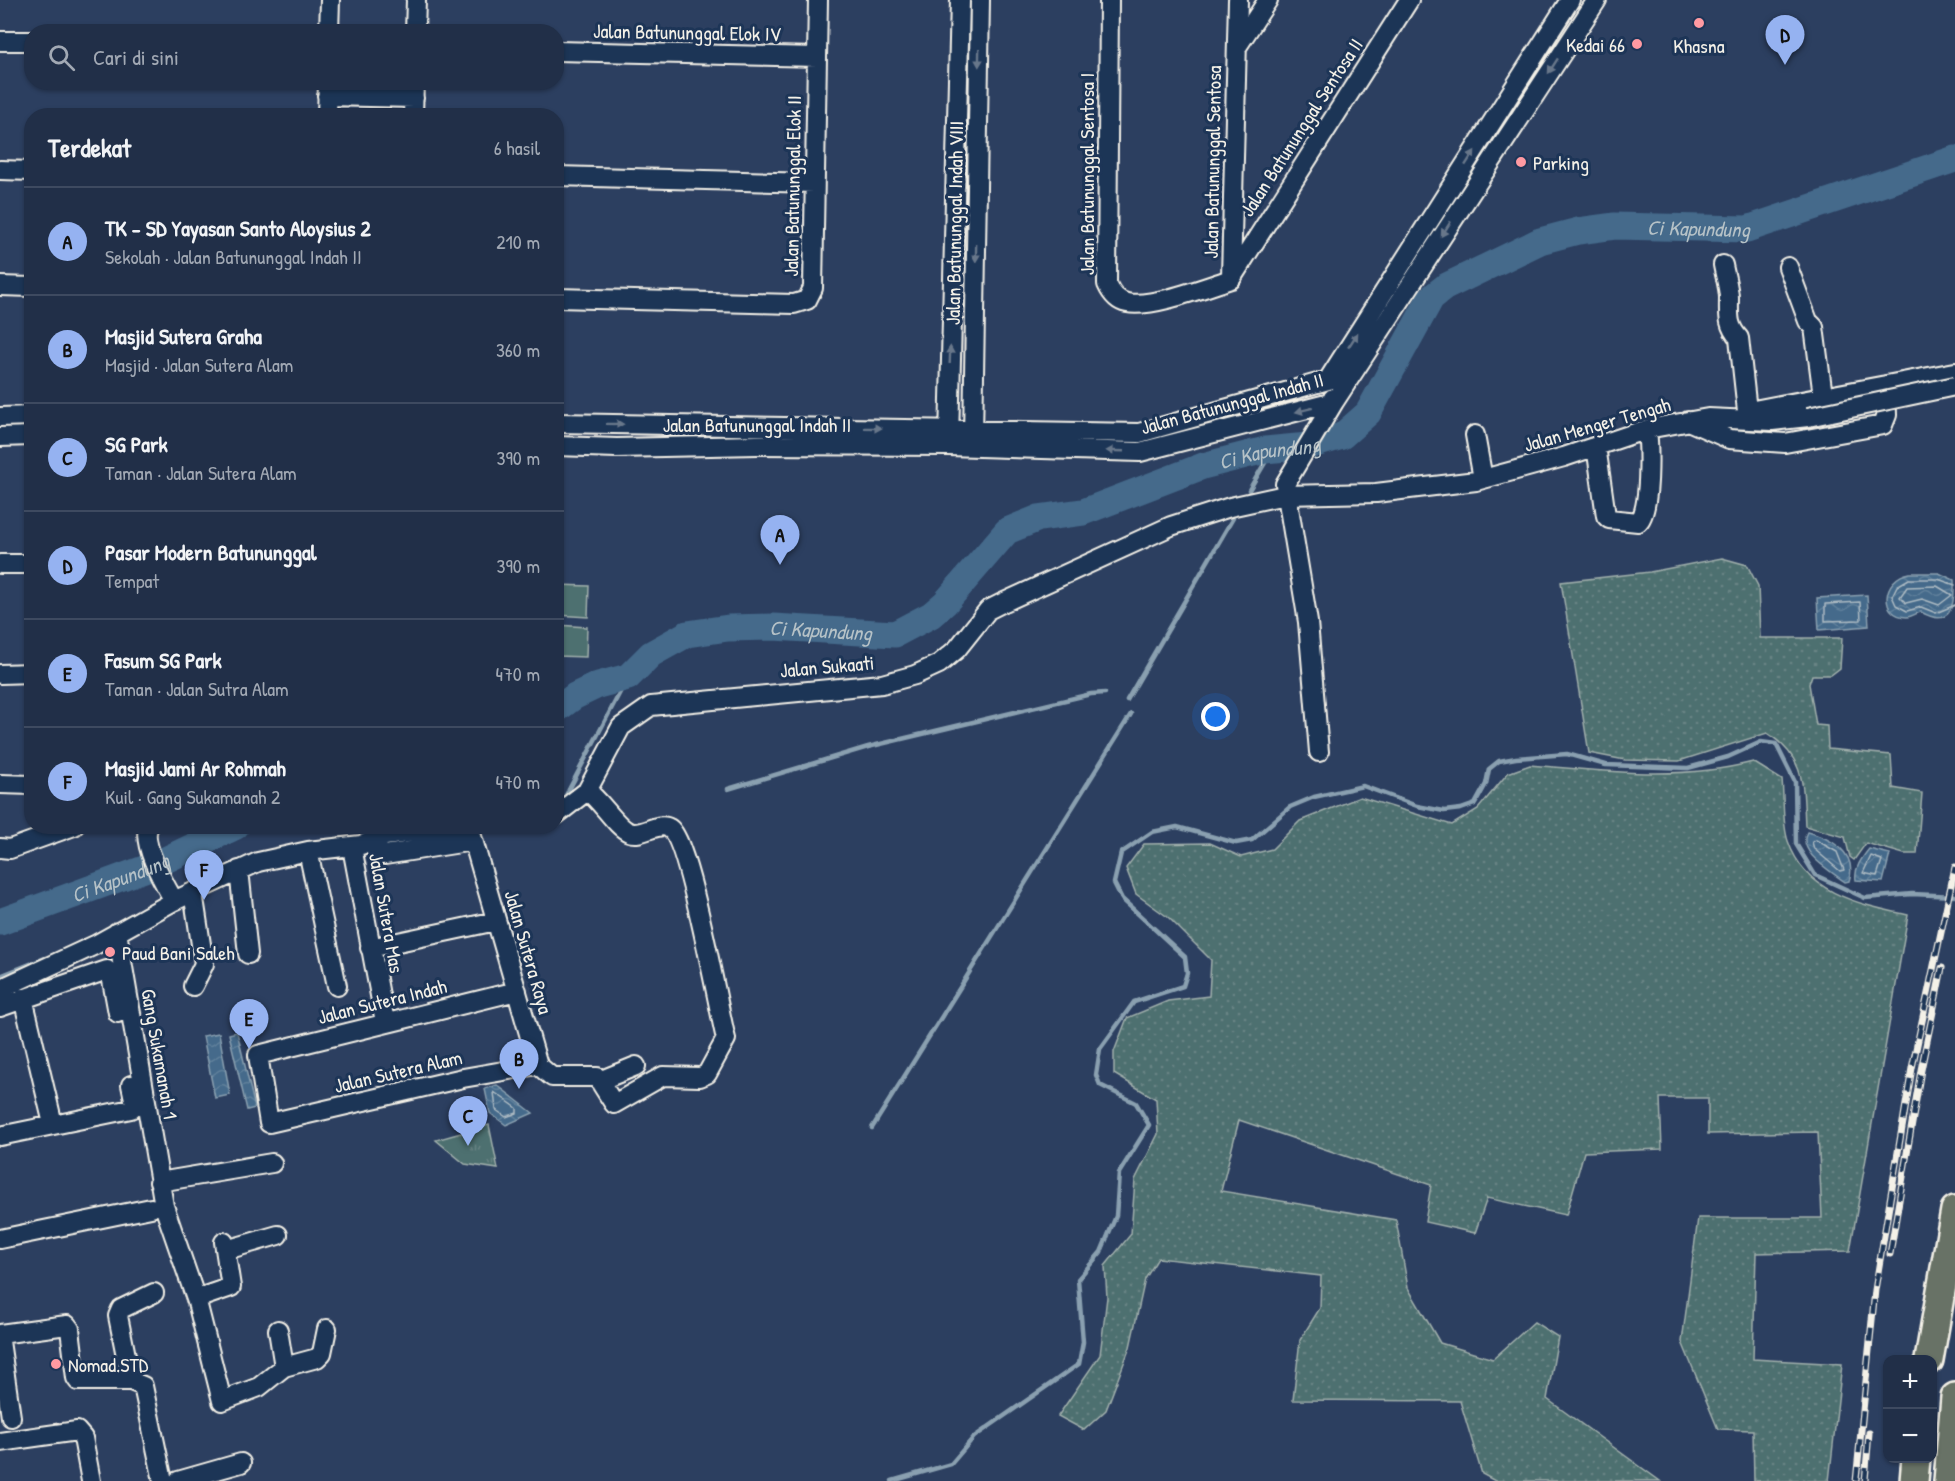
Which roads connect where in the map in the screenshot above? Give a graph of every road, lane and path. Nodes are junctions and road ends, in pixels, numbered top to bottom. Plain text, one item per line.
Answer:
1 (330, 0) edge
2 (416, 0) edge
3 (818, 0) edge
4 (960, 0) edge
5 (980, 0) edge
6 (1109, 0) edge
7 (1238, 0) edge
8 (1268, 0) edge
9 (1409, 0) edge
10 (1570, 0) edge
11 (1597, 0) edge
12 (329, 24) edge
13 (415, 24) edge
14 (0, 41) edge
15 (24, 41) edge
16 (1237, 47) junction
17 (564, 51) edge
18 (817, 57) junction
19 (328, 90) edge
20 (337, 90) edge
21 (414, 99) edge
22 (327, 108) edge
23 (0, 170) edge
24 (24, 171) edge
25 (564, 176) edge
26 (814, 183) junction
27 (1723, 265) dead end
28 (1788, 267) dead end
29 (1231, 279) junction
30 (0, 286) edge
31 (24, 287) edge
32 (564, 298) edge
33 (1955, 372) edge
34 (1328, 380) junction
35 (1886, 385) junction
36 (1955, 386) edge
37 (1823, 396) junction
38 (1334, 402) junction
39 (1747, 411) junction
40 (24, 416) edge
41 (0, 417) edge
42 (1708, 418) junction
43 (1688, 421) junction
44 (564, 423) edge
45 (973, 429) junction
46 (1647, 429) junction
47 (1474, 435) dead end
48 (24, 436) edge
49 (0, 437) edge
50 (949, 437) junction
51 (564, 446) edge
52 (1596, 446) junction
53 (973, 447) junction
54 (1483, 479) junction
55 (1285, 490) junction
56 (0, 564) edge
57 (24, 564) edge
58 (0, 674) edge
59 (24, 674) edge
60 (1319, 752) dead end
61 (0, 784) edge
62 (24, 785) edge
63 (587, 791) junction
64 (564, 809) edge
65 (52, 834) edge
66 (147, 834) edge
67 (400, 834) edge
68 (472, 839) edge
69 (370, 842) junction
70 (352, 847) junction
71 (0, 848) edge
72 (308, 851) junction
73 (239, 870) junction
74 (193, 892) junction
75 (172, 897) junction
76 (496, 921) junction
77 (117, 932) junction
78 (370, 948) junction
79 (248, 954) dead end
80 (193, 986) dead end
81 (337, 986) dead end
82 (0, 989) edge
83 (517, 991) junction
84 (24, 998) junction
85 (0, 1007) edge
86 (385, 1022) junction
87 (538, 1065) junction
88 (636, 1066) dead end
89 (598, 1079) junction
90 (269, 1123) joint
91 (53, 1124) junction
92 (0, 1136) edge
93 (272, 1163) dead end
94 (159, 1182) junction
95 (151, 1208) dead end
96 (1955, 1210) edge
97 (278, 1234) dead end
98 (0, 1239) edge
99 (154, 1293) dead end
100 (196, 1299) junction
101 (327, 1329) dead end
102 (278, 1330) dead end
103 (0, 1334) edge
104 (0, 1341) edge
105 (1930, 1355) edge
106 (284, 1367) junction
107 (131, 1381) junction
108 (1955, 1397) edge
109 (11, 1417) dead end
110 (0, 1442) edge
111 (241, 1463) dead end
112 (1916, 1463) edge
113 (212, 1477) edge
114 (91, 1481) edge
115 (163, 1481) edge
116 (178, 1481) edge
117 (1914, 1481) edge
118 (1948, 1481) edge

1 - 12 street
2 - 13 street
3 - 18 street, Jalan Batununggal Elok II
50 -> 4 street, Jalan Batununggal Indah VIII
5 -> 45 street, Jalan Batununggal Indah VIII
6 - 29 street, Jalan Batununggal Sentosa I
7 - 16 street, Jalan Batununggal Sentosa
8 - 16 street, Jalan Batununggal Sentosa
9 - 29 street, Jalan Batununggal Sentosa II
34 -> 10 street, Jalan Batununggal Indah II
11 -> 38 street, Jalan Batununggal Indah II
14 - 15 street
16 - 29 street, Jalan Batununggal Sentosa
17 - 18 street, Jalan Batununggal Elok IV
18 - 26 street, Jalan Batununggal Elok II
19 - 22 street
20 - 21 street
23 - 24 street
25 - 26 street
26 - 32 street, Jalan Batununggal Elok II
27 - 39 street
28 - 37 street
30 - 31 street
33 - 35 street
34 - 38 street
34 - 45 street, Jalan Batununggal Indah II
35 - 37 street
35 - 43 street
36 - 42 street, Jalan Menger Tengah, bridge
37 - 39 street
38 -> 53 street, Jalan Batununggal Indah II
38 - 55 street
39 - 42 street
40 - 41 street
42 - 43 street, Jalan Menger Tengah
43 - 46 street, Jalan Menger Tengah
44 -> 50 street, Jalan Batununggal Indah II
45 - 50 street, Jalan Batununggal Indah II
45 - 53 street, Jalan Batununggal Indah VIII
46 - 52 street, Jalan Menger Tengah
46 - 52 street
47 - 54 street
48 - 49 street
50 - 51 street, Jalan Batununggal Indah II
50 - 53 street, Jalan Batununggal Indah II
52 - 54 street, Jalan Menger Tengah
54 - 55 street, Jalan Menger Tengah
55 - 60 street
55 - 63 street, Jalan Sukaati
56 - 57 street
58 - 59 street
61 - 62 street
63 - 64 street, Jalan Sukaati
63 - 89 street
65 - 71 street
66 - 75 street
67 - 69 street
68 - 69 street
68 - 76 street, Jalan Sutera Raya
69 - 70 street
70 - 72 street
70 - 78 street, Jalan Sutera Mas
72 - 73 street
72 - 81 street
73 - 74 street
73 - 79 street
74 - 75 street
74 - 80 street
75 - 77 street
76 - 78 street
76 - 83 street, Jalan Sutera Raya
77 - 82 street
77 - 94 street, Gang Sukamanah 1
78 - 86 street, Jalan Sutera Mas
83 - 86 street, Jalan Sutera Indah
83 - 87 street, Jalan Sutera Raya
84 - 85 street
84 - 91 street
84 - 91 street
86 - 90 street, Jalan Sutera Indah
87 - 89 street
87 - 90 street, Jalan Sutera Alam
88 - 89 street
91 - 92 street
93 - 94 street
94 - 100 street, Gang Sukamanah 1
95 - 98 street
96 - 105 highway
97 - 100 street
99 - 107 street
100 - 106 street, Gang Sukamanah 1
101 - 106 street
102 - 106 street
103 - 107 street
104 - 109 street
107 - 115 street
108 - 118 highway
110 - 114 street
111 - 113 street
112 - 117 highway
113 - 116 street

